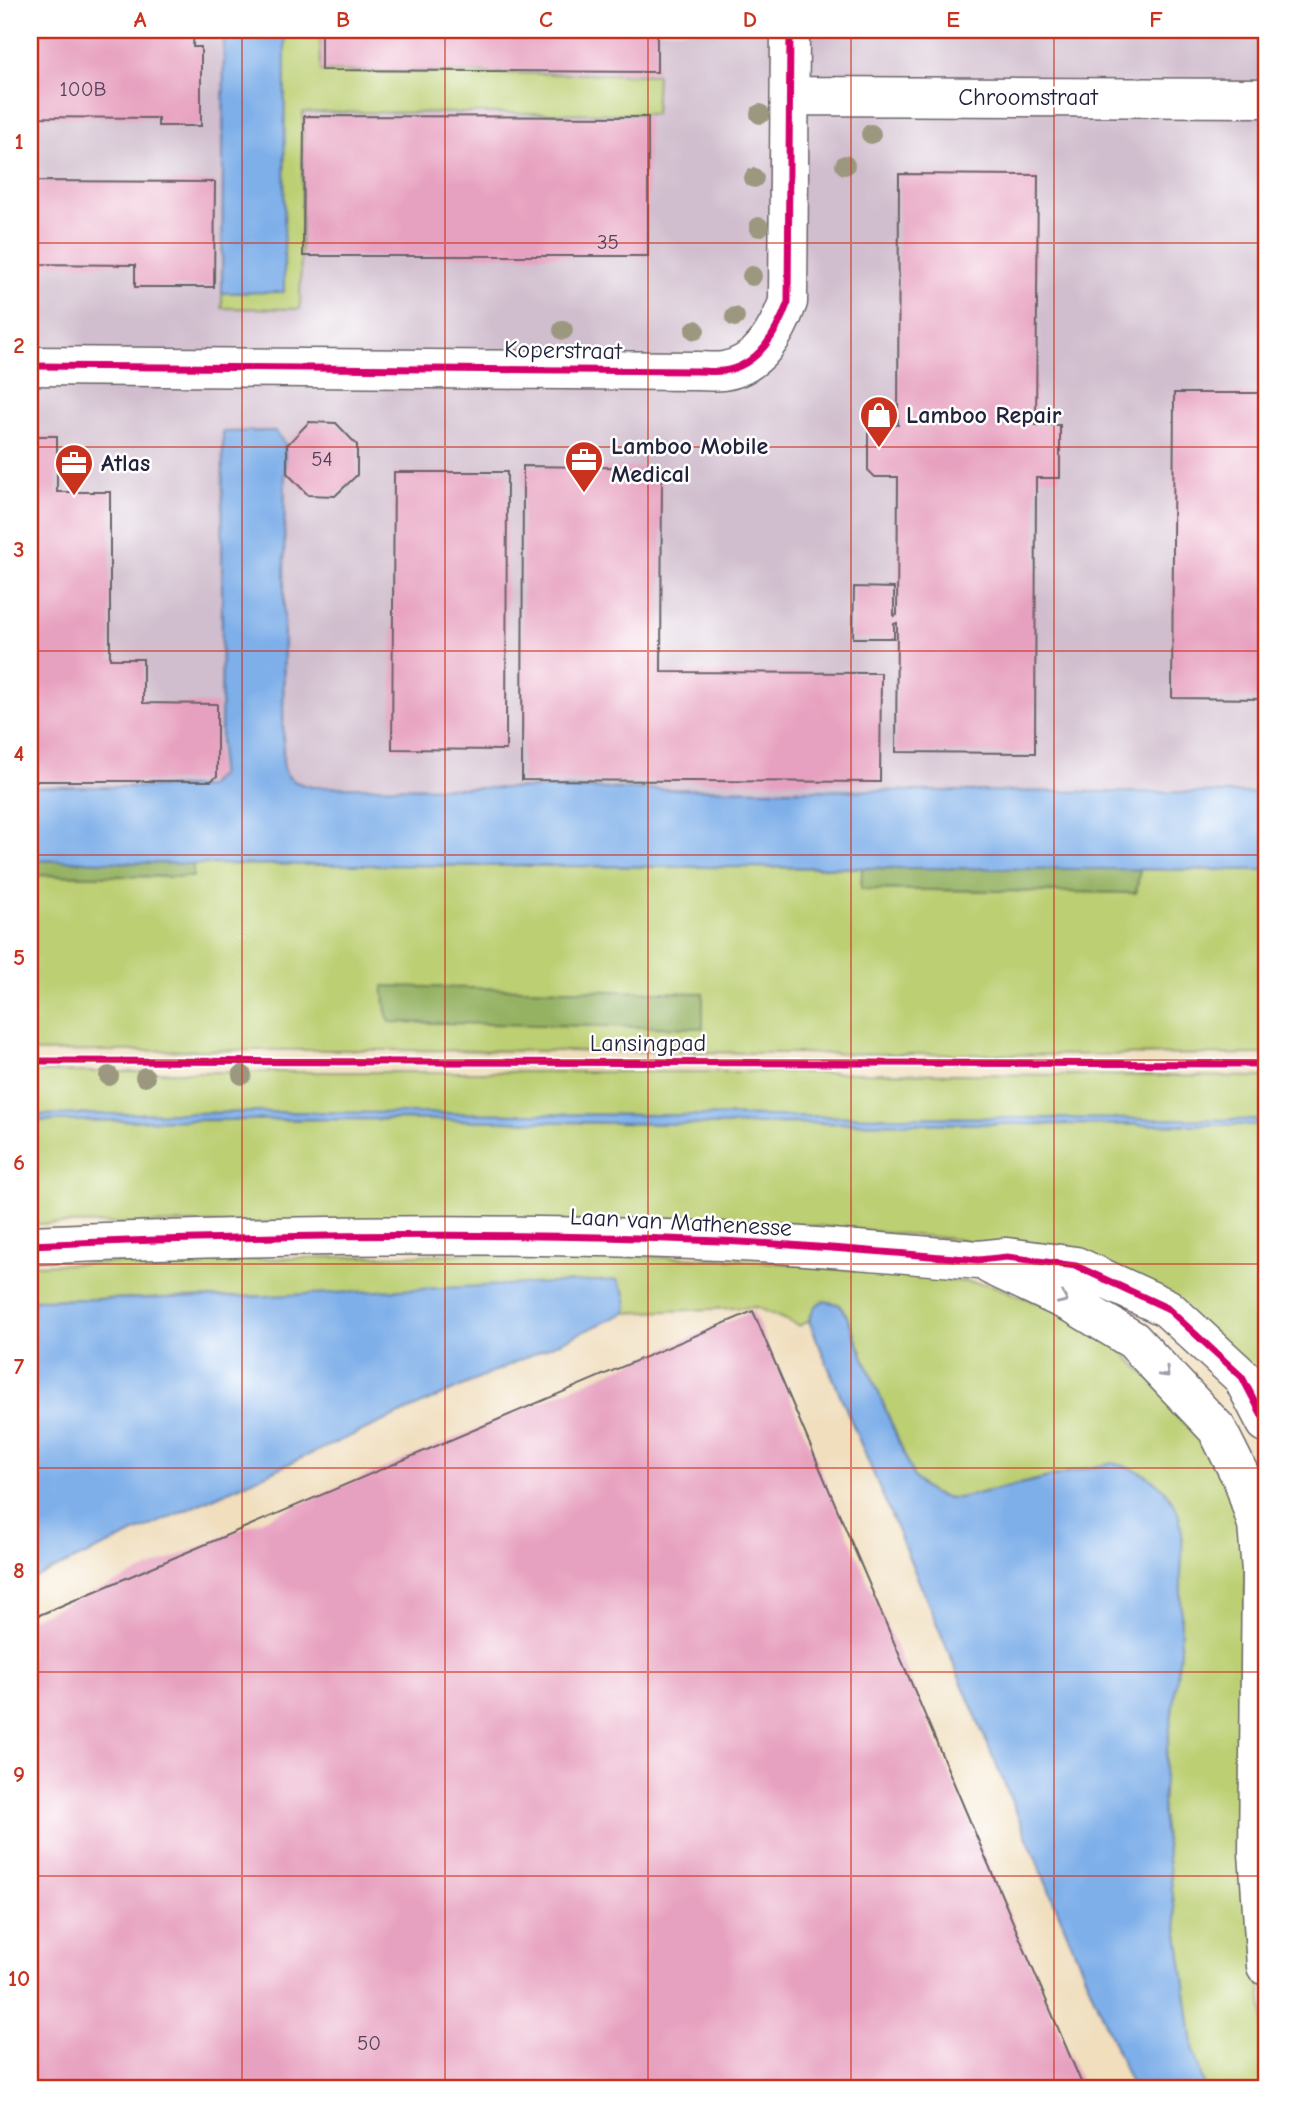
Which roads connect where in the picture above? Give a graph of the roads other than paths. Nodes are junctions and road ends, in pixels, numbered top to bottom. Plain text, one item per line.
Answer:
1 (790, 30) edge
2 (790, 96) junction
3 (1266, 98) edge
4 (30, 366) edge
5 (30, 1245) edge
6 (979, 1260) junction
7 (1266, 1423) edge
8 (1266, 1446) edge
9 (1255, 1482) edge
10 (1266, 1966) edge

1 - 2 street, Koperstraat
2 - 3 street, Chroomstraat
2 - 4 street, Koperstraat
5 - 6 street, Laan van Mathenesse
6 - 7 street, Laan van Mathenesse
6 -> 9 street, Laan van Mathenesse
8 - 9 street
9 - 10 street, Laan van Mathenesse

